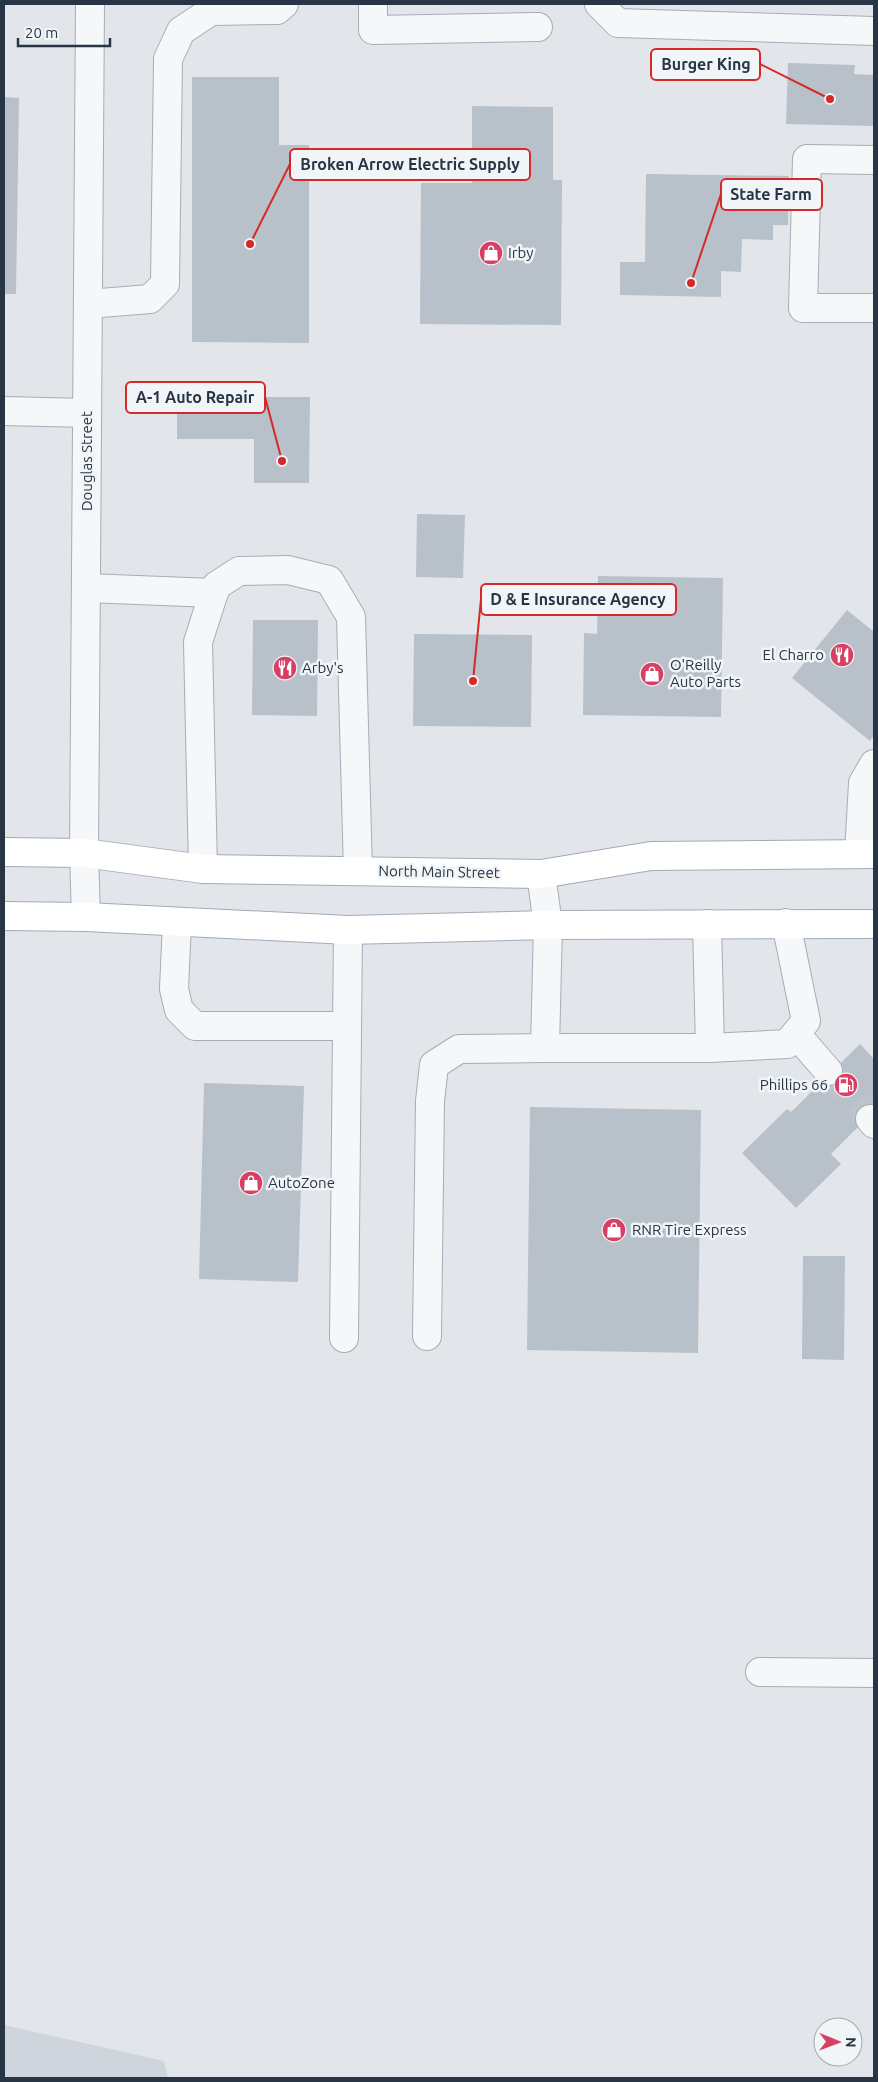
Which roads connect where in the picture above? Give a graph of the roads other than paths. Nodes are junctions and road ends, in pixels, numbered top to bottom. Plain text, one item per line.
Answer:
1 (90, 4) edge
2 (284, 4) edge
3 (373, 4) edge
4 (599, 4) edge
5 (538, 27) dead end
6 (874, 31) edge
7 (874, 160) edge
8 (88, 304) junction
9 (874, 308) edge
10 (4, 411) edge
11 (87, 413) junction
12 (86, 588) junction
13 (214, 593) junction
14 (874, 764) edge
15 (4, 852) edge
16 (84, 853) junction
17 (867, 854) edge
18 (203, 869) junction
19 (358, 871) junction
20 (541, 874) junction
21 (4, 916) edge
22 (86, 917) junction
23 (177, 922) junction
24 (786, 923) junction
25 (707, 924) junction
26 (874, 924) edge
27 (548, 926) junction
28 (348, 930) junction
29 (347, 1026) junction
30 (796, 1034) junction
31 (545, 1048) junction
32 (710, 1048) junction
33 (828, 1071) tunnel mouth
34 (427, 1336) dead end
35 (344, 1338) dead end
36 (760, 1672) dead end
37 (874, 1673) edge

1 - 8 street, Douglas Street
2 - 8 street
3 - 5 street
4 - 6 street
7 - 9 street
8 - 11 street, Douglas Street
10 - 11 street
11 - 12 street, Douglas Street
12 - 13 street
12 - 16 street, Douglas Street
13 - 18 street
13 - 19 street
14 - 17 street
15 - 16 main road, North Main Street
16 - 18 main road, North Main Street
16 - 22 street, Douglas Street
17 - 20 main road, North Main Street
18 - 19 main road, North Main Street
19 - 20 main road, North Main Street
20 - 27 street
21 - 22 main road
22 - 23 main road
23 - 28 main road
23 - 29 street
24 - 25 main road
24 - 26 main road
24 - 30 street
25 - 27 main road
25 - 32 street
27 - 28 main road
27 - 31 street
28 - 29 street
29 - 35 street
30 - 32 street
30 - 33 street
31 - 32 street
31 - 34 street
36 - 37 street

